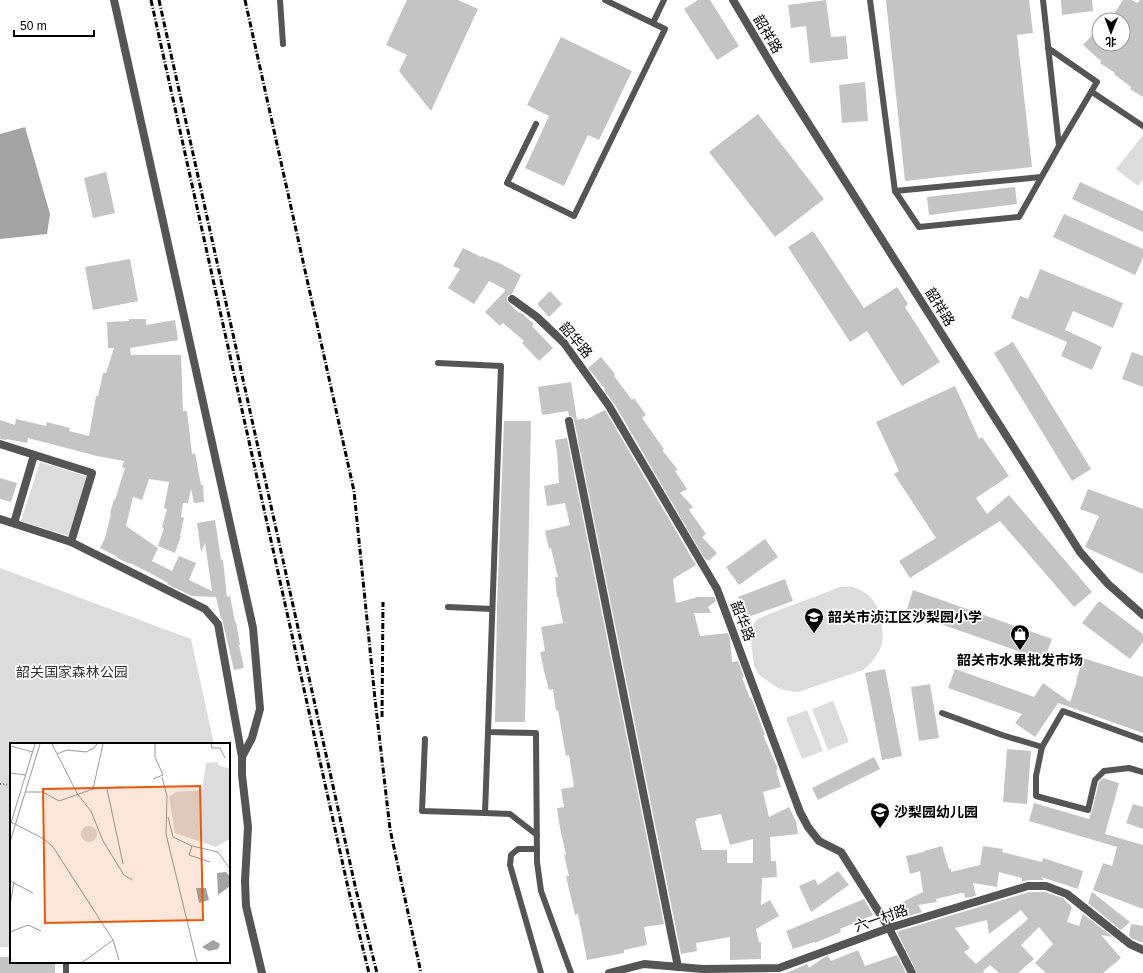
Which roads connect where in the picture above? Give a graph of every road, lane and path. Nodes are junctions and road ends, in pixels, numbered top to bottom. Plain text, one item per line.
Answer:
1 (114, 0) edge
2 (280, 0) edge
3 (605, 0) edge
4 (664, 0) edge
5 (733, 0) edge
6 (870, 0) edge
7 (1043, 0) edge
8 (653, 23) junction
9 (283, 44) dead end
10 (1048, 48) junction
11 (1092, 92) junction
12 (536, 124) dead end
13 (1143, 126) edge
14 (1059, 146) junction
15 (1041, 177) junction
16 (895, 191) junction
17 (512, 299) dead end
18 (438, 363) dead end
19 (569, 421) dead end
20 (0, 444) edge
21 (34, 455) junction
22 (0, 519) edge
23 (14, 523) junction
24 (71, 542) junction
25 (448, 607) dead end
26 (492, 609) junction
27 (1143, 615) edge
28 (942, 713) dead end
29 (488, 732) junction
30 (425, 739) dead end
31 (1143, 740) edge
32 (1042, 746) junction
33 (242, 757) junction
34 (1143, 772) edge
35 (0, 784) edge
36 (10, 785) edge
37 (485, 813) junction
38 (537, 835) junction
39 (537, 849) junction
40 (889, 928) junction
41 (1143, 950) edge
42 (66, 963) edge
43 (678, 967) junction
44 (720, 969) junction
45 (778, 971) edge
46 (66, 973) edge
47 (262, 973) edge
48 (541, 973) edge
49 (571, 973) edge
50 (609, 973) edge
51 (711, 973) edge
52 (912, 973) edge

1 - 33 street
2 - 9 lane
3 - 8 lane
4 - 8 lane
5 - 27 street, 韶祥路
6 - 16 lane
7 - 10 lane
8 - 12 lane
10 - 11 lane
10 - 14 lane
11 - 13 lane
11 - 14 lane
14 - 15 lane
15 - 16 lane
15 - 16 lane
17 - 40 street, 韶华路
18 - 26 lane
19 - 43 street
20 - 21 street
21 - 23 street
21 - 24 street
22 - 23 street
23 - 24 street
24 - 33 street
25 - 26 lane
26 - 29 lane
28 - 32 lane
29 - 37 lane
29 - 38 lane
30 - 37 lane
31 - 32 lane
32 - 34 lane
33 - 47 street
35 - 36 path
37 - 38 lane
38 - 39 lane
39 - 48 lane
39 - 49 lane
40 - 41 street, 六一村路
40 - 45 street, 六一村路
40 - 52 street, 韶华路
42 - 46 lane
43 - 44 street, 六一村路
43 - 50 street, 六一村路
44 - 45 street, 六一村路
44 - 51 lane

